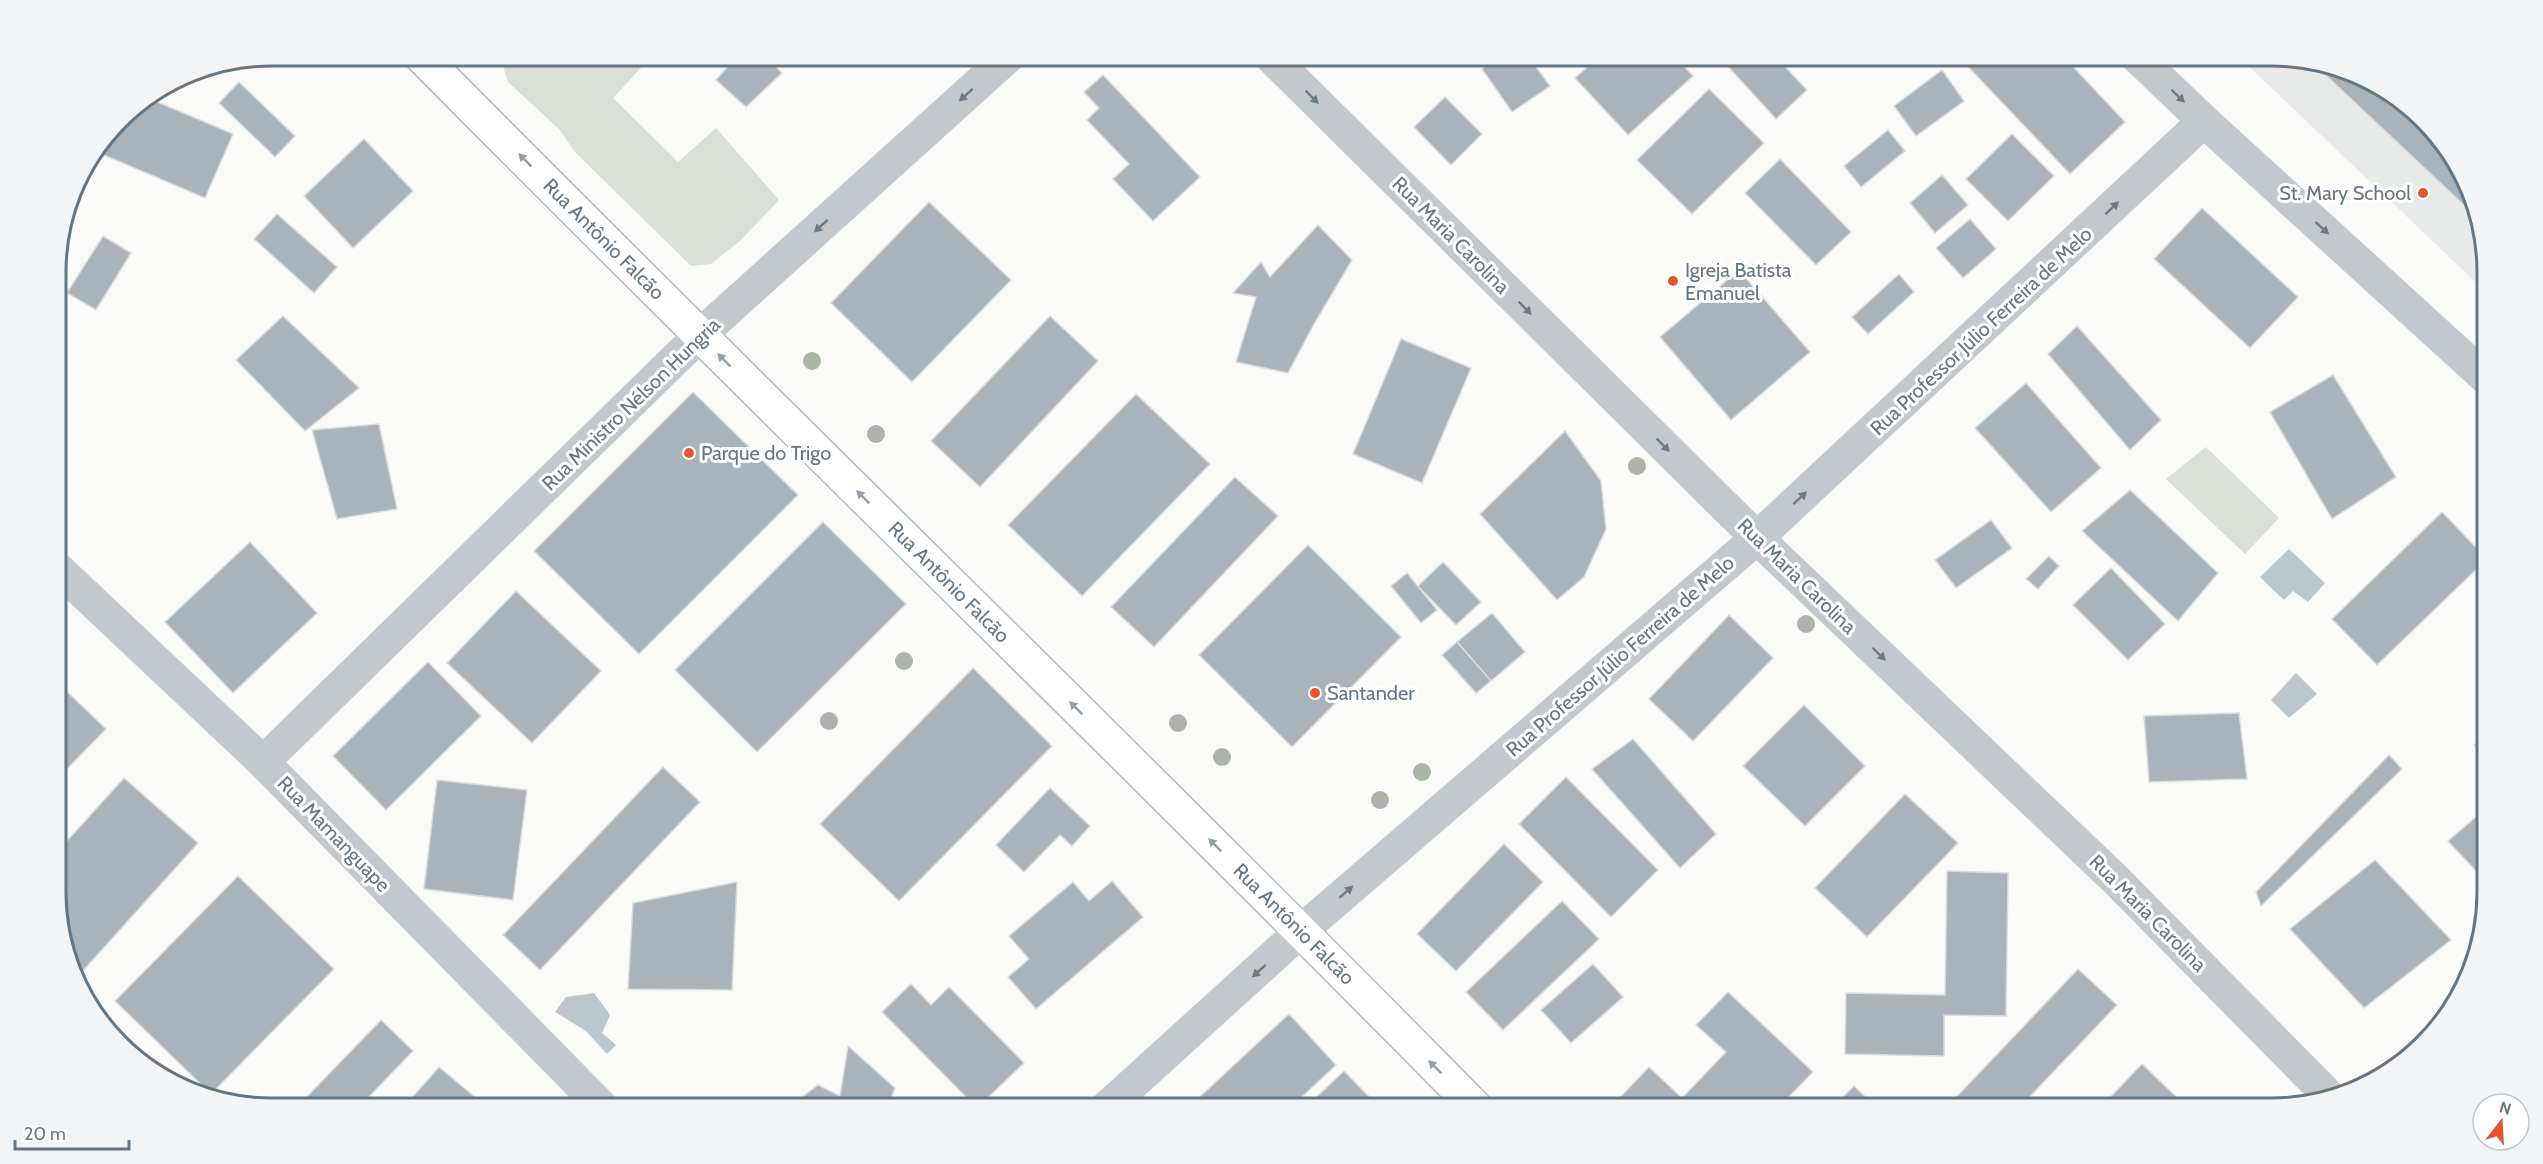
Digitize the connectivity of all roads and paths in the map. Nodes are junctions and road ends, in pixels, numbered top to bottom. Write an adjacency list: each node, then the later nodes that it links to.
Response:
1 (432, 66): 6 (main road, Rua Antônio Falcão, one-way to 1)
2 (998, 66): 6 (street, Rua Ministro Nélson Hungria, one-way to 6)
3 (1280, 66): 8 (street, Rua Maria Carolina, one-way to 8)
4 (2146, 66): 5 (street, one-way to 5)
5 (2204, 121): 7 (street, one-way to 7); 8 (street, Rua Professor Júlio Ferreira de Melo, one-way to 5)
6 (700, 335): 10 (street, Rua Ministro Nélson Hungria); 11 (main road, Rua Antônio Falcão, one-way to 6)
7 (2477, 370)
8 (1757, 538): 11 (street, Rua Professor Júlio Ferreira de Melo, one-way to 8); 12 (street, Rua Maria Carolina, one-way to 12)
9 (66, 576): 10 (street, Rua Mamanguape)
10 (263, 762): 13 (street, Rua Mamanguape)
11 (1301, 931): 14 (street, Rua Professor Júlio Ferreira de Melo, one-way to 14); 15 (main road, Rua Antônio Falcão, one-way to 11)
12 (2324, 1091)
13 (593, 1098)
14 (1117, 1098)
15 (1466, 1098)

